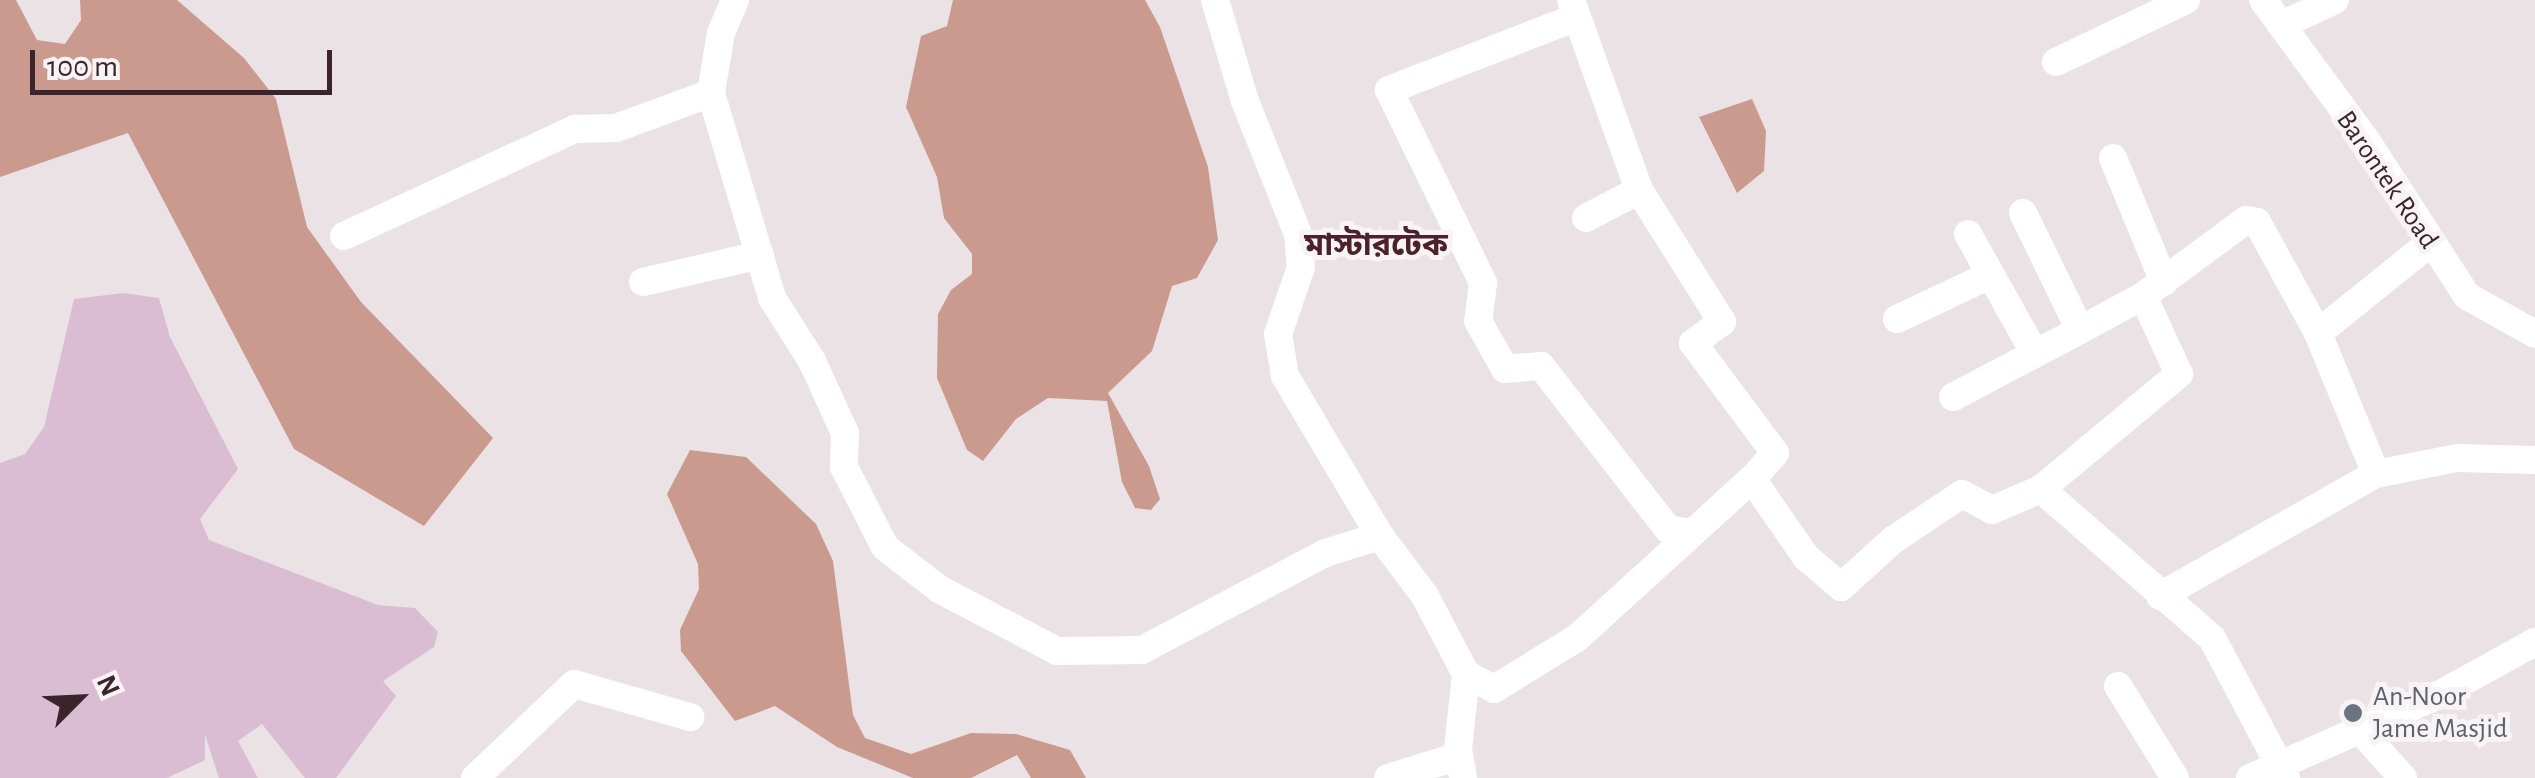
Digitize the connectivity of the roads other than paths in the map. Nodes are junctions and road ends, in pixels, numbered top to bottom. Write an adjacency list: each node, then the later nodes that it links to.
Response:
1 (736, 0): 9 (street)
2 (1215, 0): 32 (street)
3 (2186, 0): 8 (street)
4 (2264, 0): 7 (street, Barontek Road)
5 (2335, 0): 7 (street)
6 (1574, 8): 11 (street); 31 (street)
7 (2286, 24): 16 (street, Barontek Road)
8 (2056, 62)
9 (711, 93): 15 (street); 17 (street)
10 (2113, 158): 20 (street)
11 (1639, 190): 13 (street); 29 (street)
12 (2022, 213): 22 (street)
13 (1586, 218)
14 (1968, 234): 18 (street)
15 (344, 236)
16 (2430, 242): 23 (street); 24 (street, Barontek Road)
17 (760, 255): 19 (street); 32 (street)
18 (1988, 276): 21 (street); 25 (street)
19 (643, 282)
20 (2154, 289): 22 (street); 23 (street); 30 (street)
21 (1897, 319)
22 (2080, 330): 25 (street)
23 (2318, 334): 28 (street)
24 (2535, 334)
25 (2034, 354): 26 (street)
26 (1953, 397)
27 (2535, 460): 28 (street)
28 (2376, 474): 33 (street)
29 (1752, 479): 30 (street); 31 (street)
30 (2042, 489): 33 (street)
31 (1690, 533): 35 (street)
32 (1380, 536): 35 (street)
33 (2160, 596): 40 (street)
34 (2535, 642): 38 (street)
35 (1466, 674): 39 (street)
36 (2118, 686): 43 (street)
37 (690, 717): 41 (street)
38 (2359, 729): 40 (street); 44 (street)
39 (1461, 767): 42 (street)
40 (2270, 773)
41 (476, 778)
42 (1388, 778)
43 (2175, 778)
44 (2402, 778)

